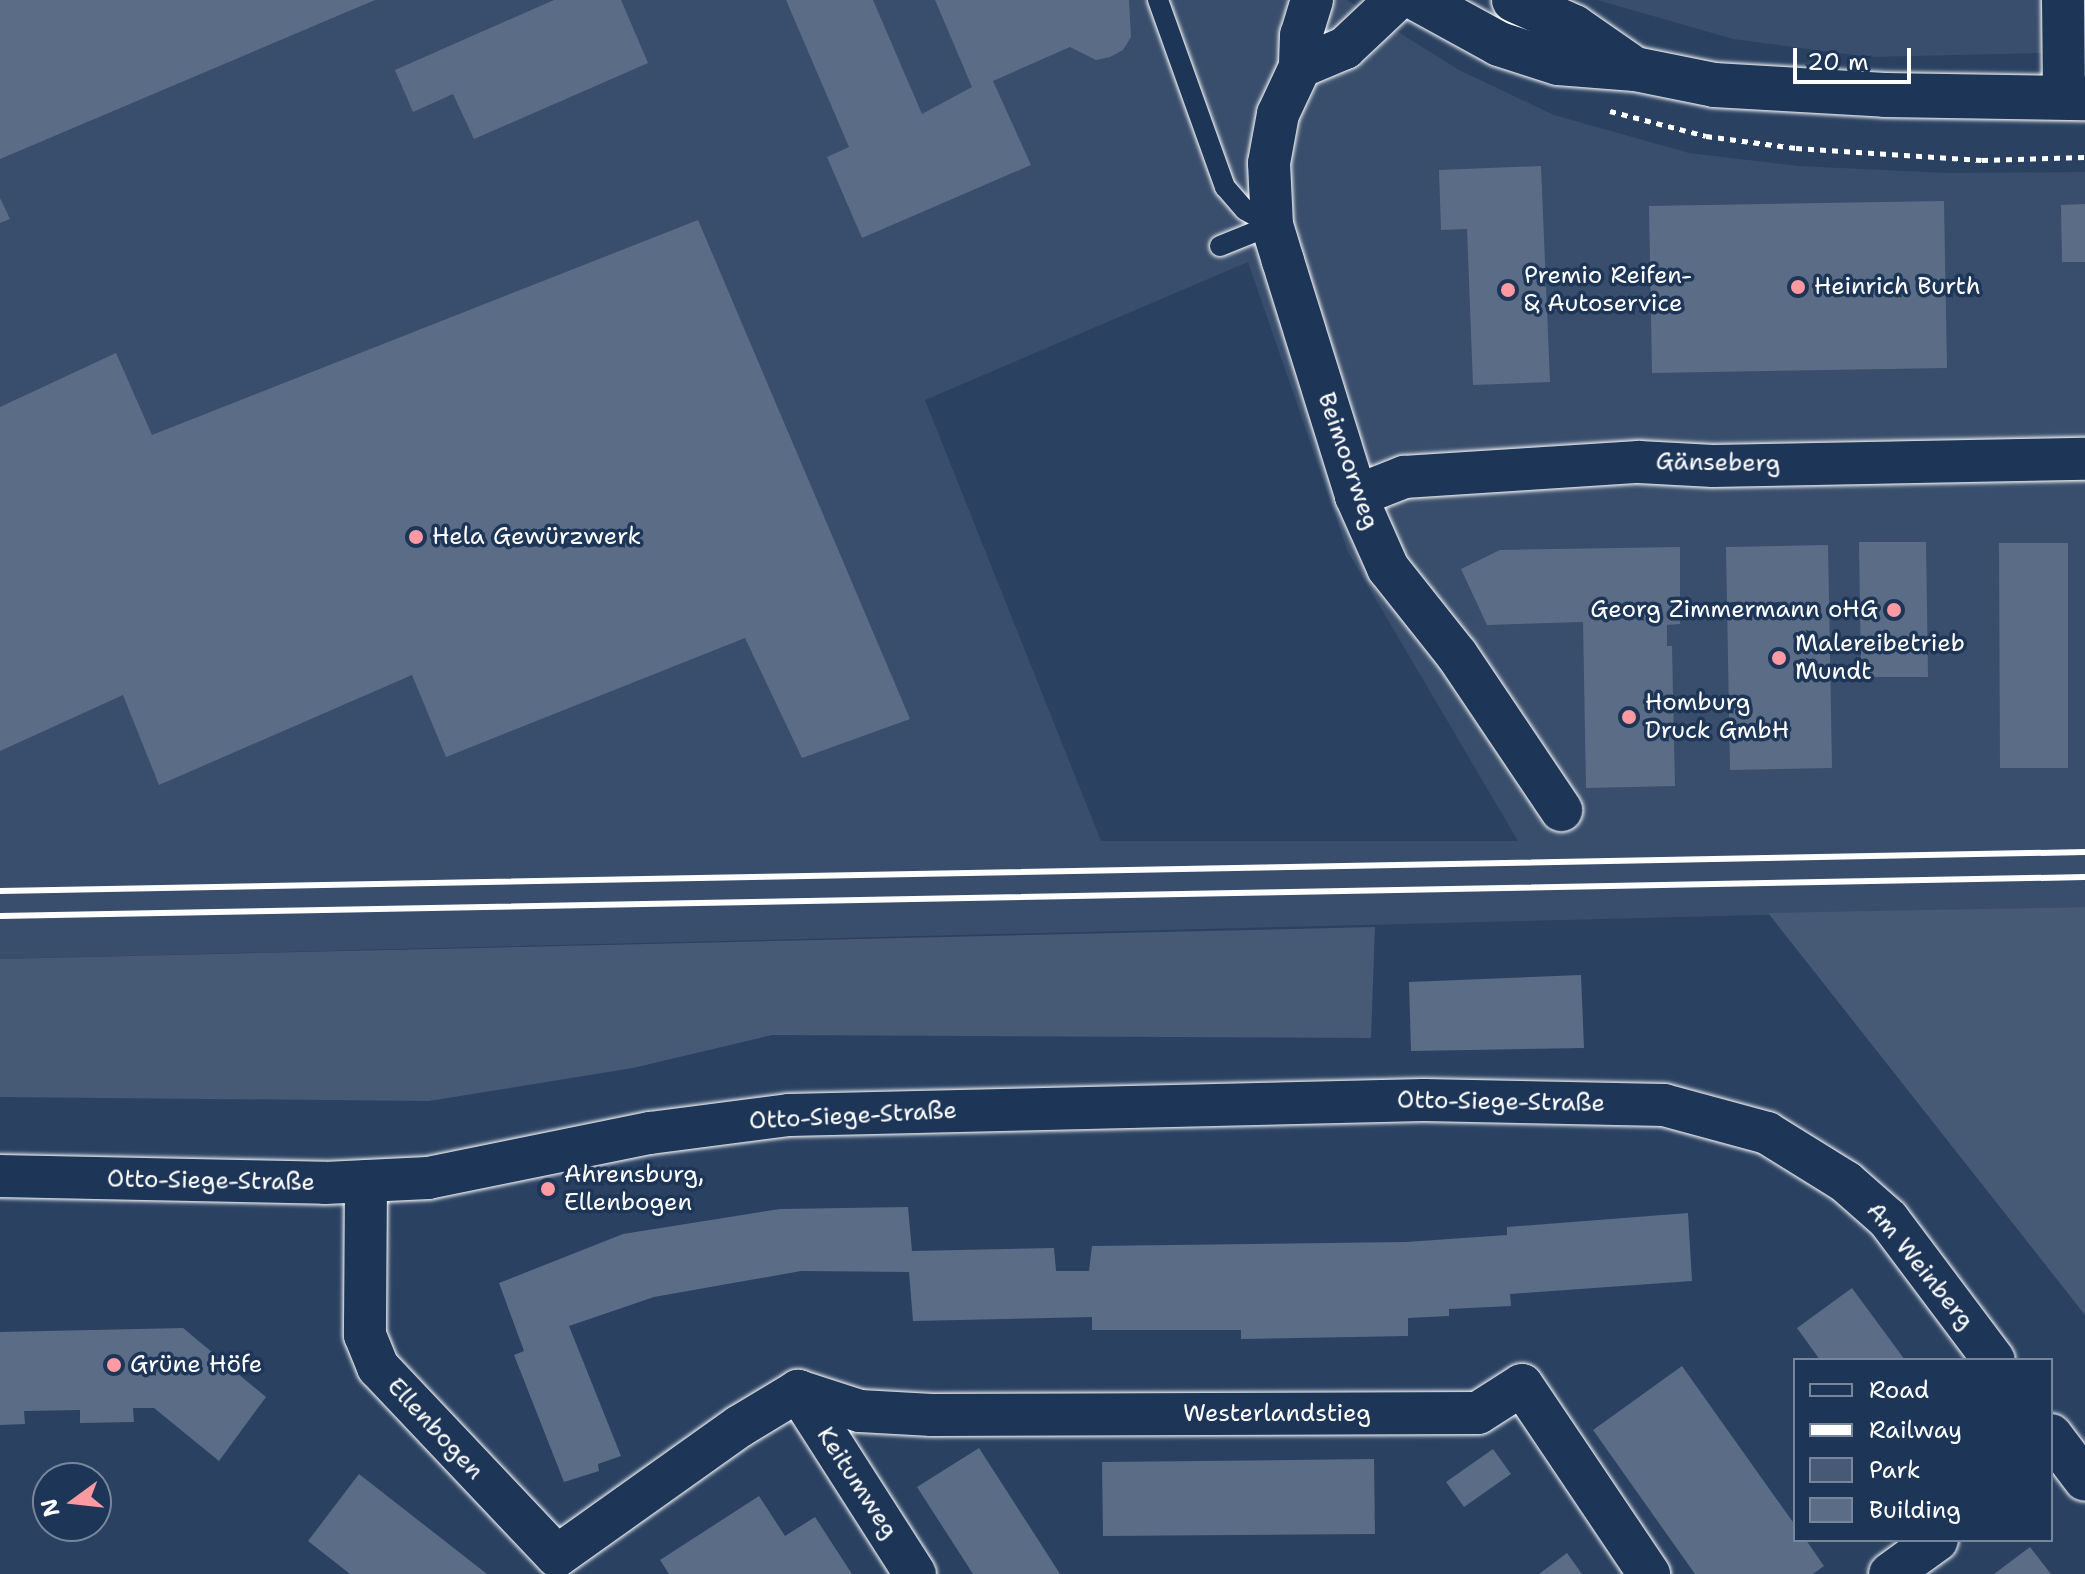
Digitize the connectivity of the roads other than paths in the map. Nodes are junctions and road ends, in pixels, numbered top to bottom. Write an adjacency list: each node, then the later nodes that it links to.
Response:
1 (1158, 0): 10 (lane)
2 (1312, 0): 7 (street, Beimoorweg)
3 (1396, 0): 7 (street)
4 (1419, 0): 8 (main road)
5 (1514, 0): 8 (main road)
6 (2063, 0): 9 (street)
7 (1300, 67): 10 (street, Beimoorweg)
8 (1635, 69): 9 (main road)
9 (2075, 98)
10 (1272, 225): 11 (lane); 13 (street, Beimoorweg)
11 (1220, 246)
12 (2085, 459): 13 (street, Gänseberg)
13 (1356, 496): 14 (street, Beimoorweg)
14 (1561, 810)
15 (1664, 1105): 17 (street, Otto-Siege-Straße); 18 (street, Am Weinberg)
16 (0, 1176): 17 (street, Otto-Siege-Straße)
17 (366, 1181): 21 (street, Ellenbogen)
18 (1992, 1358)
19 (798, 1391): 21 (street, Ellenbogen); 22 (street, Keitumweg); 23 (street, Westerlandstieg)
20 (1934, 1542): 24 (street)
21 (551, 1565)
22 (915, 1574)
23 (1649, 1574)
24 (1890, 1574)

